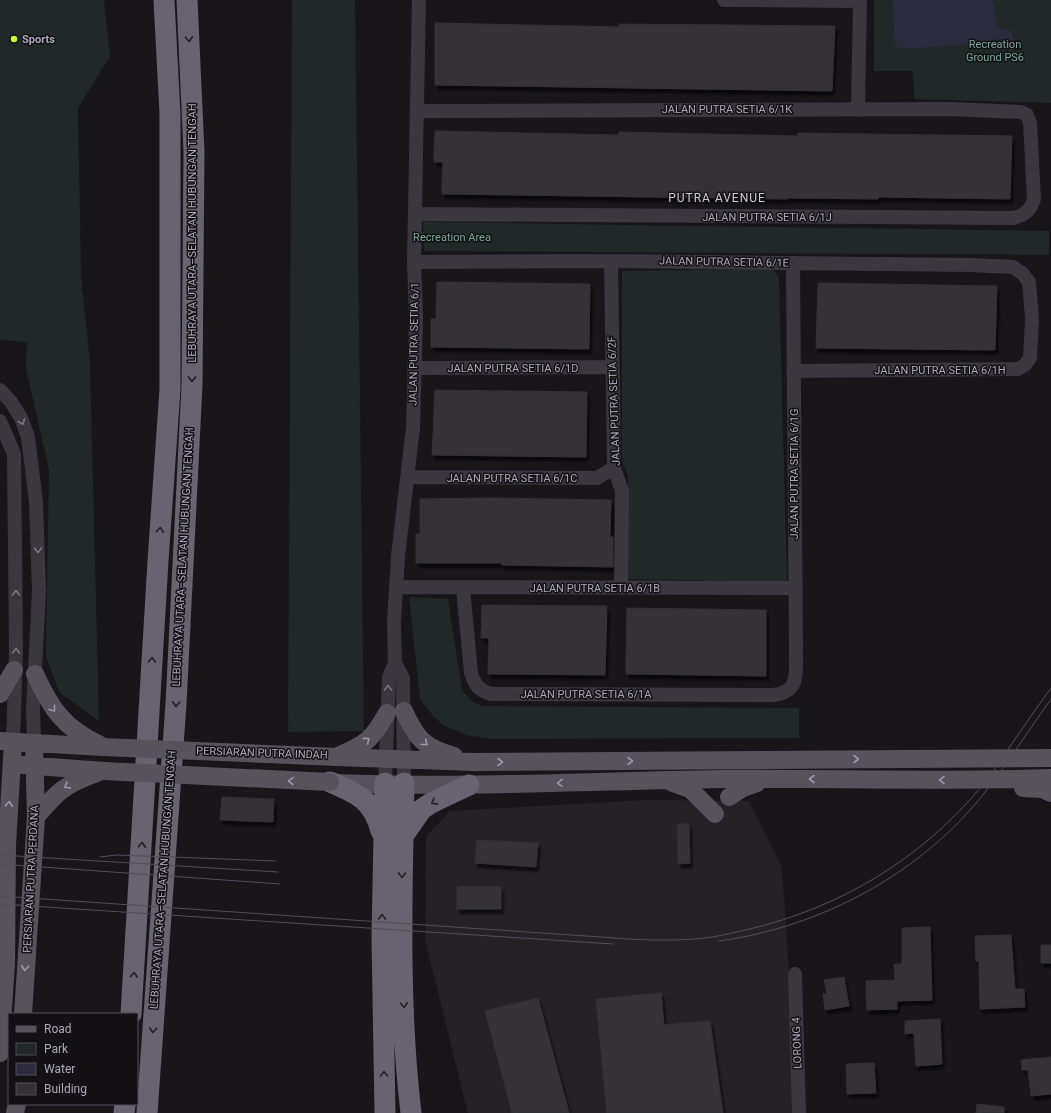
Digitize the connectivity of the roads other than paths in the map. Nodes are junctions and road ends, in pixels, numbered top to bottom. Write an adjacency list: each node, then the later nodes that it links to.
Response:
1 (164, 0): 63 (highway, LEBUHRAYA UTARA–SELATAN HUBUNGAN TENGAH, one-way to 1)
2 (187, 0): 65 (highway, LEBUHRAYA UTARA–SELATAN HUBUNGAN TENGAH, one-way to 65)
3 (419, 0): 7 (street, JALAN PUTRA SETIA 6/1)
4 (724, 0): 5 (street)
5 (860, 0): 6 (street)
6 (858, 110): 7 (street, JALAN PUTRA SETIA 6/1K); 8 (street, JALAN PUTRA SETIA 6/1K)
7 (418, 111): 9 (street, JALAN PUTRA SETIA 6/1)
8 (1030, 123): 9 (street, JALAN PUTRA SETIA 6/1J)
9 (415, 214): 11 (street, JALAN PUTRA SETIA 6/1)
10 (611, 261): 11 (street, JALAN PUTRA SETIA 6/1E); 12 (street, JALAN PUTRA SETIA 6/1E); 14 (street, JALAN PUTRA SETIA 6/2F)
11 (414, 262): 15 (street, JALAN PUTRA SETIA 6/1)
12 (793, 263): 13 (street, JALAN PUTRA SETIA 6/1E); 16 (street, JALAN PUTRA SETIA 6/1G)
13 (1029, 282): 16 (street, JALAN PUTRA SETIA 6/1H)
14 (612, 367): 15 (street, JALAN PUTRA SETIA 6/1D); 19 (street, JALAN PUTRA SETIA 6/2F)
15 (414, 368): 20 (street, JALAN PUTRA SETIA 6/1)
16 (793, 371): 24 (street, JALAN PUTRA SETIA 6/1G)
17 (0, 390): 26 (street, one-way to 26)
18 (0, 421): 25 (street, one-way to 18)
19 (614, 468): 20 (street, JALAN PUTRA SETIA 6/1C); 23 (street, JALAN PUTRA SETIA 6/2F)
20 (408, 477): 21 (street, JALAN PUTRA SETIA 6/1)
21 (396, 587): 22 (street, JALAN PUTRA SETIA 6/1B); 29 (street, JALAN PUTRA SETIA 6/1)
22 (463, 588): 23 (street, JALAN PUTRA SETIA 6/1B); 27 (street, JALAN PUTRA SETIA 6/1A)
23 (621, 588): 24 (street, JALAN PUTRA SETIA 6/1B)
24 (795, 588): 27 (street, JALAN PUTRA SETIA 6/1G)
25 (14, 670): 28 (main road); 30 (street)
26 (35, 674): 31 (street); 33 (main road, one-way to 33)
27 (795, 684)
28 (0, 694)
29 (396, 712): 34 (main road, one-way to 29); 35 (street); 39 (street); 41 (main road, one-way to 41)
30 (6, 742): 31 (main road, PERSIARAN PUTRA INDAH); 42 (main road, PERSIARAN PUTRA PERDANA)
31 (34, 743): 33 (main road, PERSIARAN PUTRA INDAH); 43 (main road, PERSIARAN PUTRA PERDANA)
32 (1051, 745): 36 (main road)
33 (103, 747): 34 (main road, PERSIARAN PUTRA INDAH, bridge)
34 (337, 757): 35 (main road, PERSIARAN PUTRA INDAH)
35 (386, 758): 39 (main road, PERSIARAN PUTRA INDAH); 51 (street)
36 (964, 758): 37 (main road); 38 (main road, one-way to 36)
37 (1051, 758)
38 (747, 759): 40 (main road); 46 (main road)
39 (405, 760): 41 (main road, PERSIARAN PUTRA INDAH); 51 (street)
40 (698, 760): 41 (main road, one-way to 40); 46 (main road)
41 (474, 762)
42 (6, 764): 43 (main road); 60 (main road, PERSIARAN PUTRA PERDANA, one-way to 42)
43 (34, 766): 44 (main road); 56 (main road, PERSIARAN PUTRA PERDANA)
44 (104, 771): 50 (main road, one-way to 44, bridge); 56 (main road, one-way to 56)
45 (1051, 778): 49 (main road)
46 (720, 779): 47 (main road); 48 (main road)
47 (769, 779): 49 (main road, one-way to 47); 54 (main road)
48 (668, 781): 52 (main road, one-way to 52); 55 (main road)
49 (971, 781): 53 (main road)
50 (330, 782): 51 (main road); 59 (highway)
51 (394, 783): 52 (main road); 58 (highway); 59 (highway)
52 (469, 785): 58 (highway, one-way to 58)
53 (1051, 793)
54 (729, 797)
55 (715, 814)
56 (36, 818): 62 (main road, PERSIARAN PUTRA PERDANA, one-way to 62)
57 (0, 820): 60 (main road)
58 (403, 836): 67 (highway, one-way to 67)
59 (383, 842): 66 (highway, one-way to 59)
60 (7, 845): 64 (main road, PERSIARAN PUTRA PERDANA)
61 (794, 974): 68 (street, LORONG 4)
62 (23, 1013)
63 (131, 1013)
64 (0, 1053)
65 (147, 1113)
66 (385, 1113)
67 (411, 1113)
68 (799, 1113)

